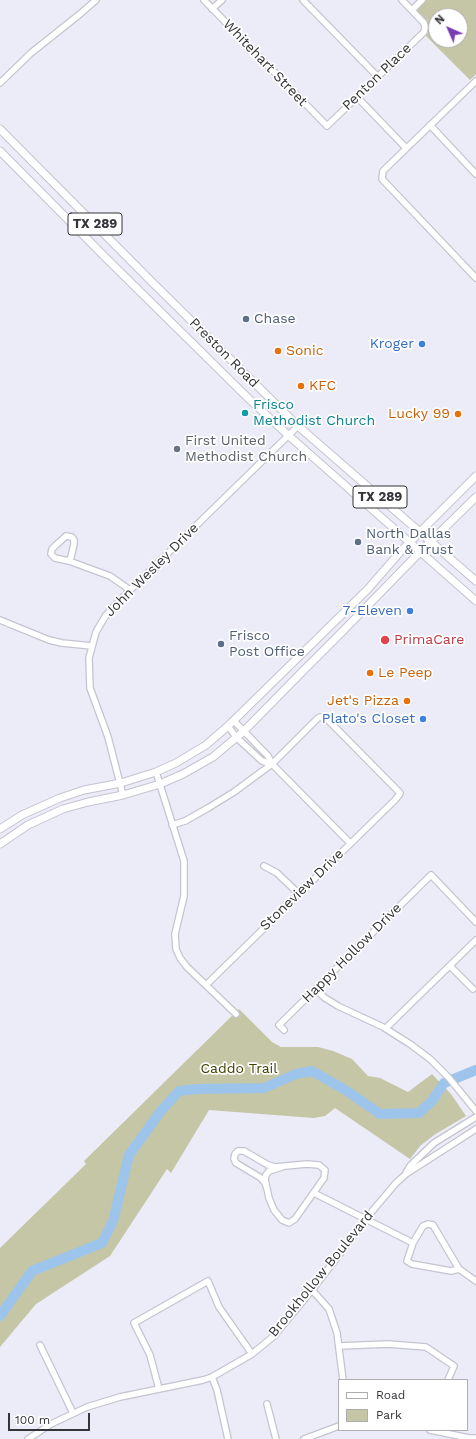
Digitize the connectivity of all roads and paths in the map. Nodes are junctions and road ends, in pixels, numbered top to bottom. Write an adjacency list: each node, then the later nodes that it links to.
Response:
1 (96, 0): 11 (street)
2 (204, 0): 7 (street, Whitehart Street)
3 (222, 0): 7 (street)
4 (303, 0): 9 (street)
5 (402, 0): 8 (street)
6 (422, 0): 8 (street)
7 (212, 9): 14 (street, Whitehart Street)
8 (412, 10): 9 (street, Penton Place)
9 (378, 77): 12 (street, Penton Place)
10 (476, 81): 13 (street)
11 (0, 83)
12 (357, 97): 14 (street, Penton Place); 16 (street)
13 (430, 125): 16 (street); 18 (street)
14 (327, 126)
15 (0, 129): 20 (main road, Preston Road / TX 289)
16 (406, 148): 19 (street)
17 (0, 151): 21 (main road, Preston Road / TX 289)
18 (476, 174)
19 (476, 278)
20 (298, 426): 21 (street, John Wesley Drive); 24 (main road, Preston Road / TX 289)
21 (288, 435): 26 (main road, Preston Road / TX 289); 30 (street, John Wesley Drive)
22 (476, 476): 24 (main road)
23 (476, 497): 25 (main road)
24 (420, 532): 25 (main road, Preston Road / TX 289); 26 (main road)
25 (431, 541): 27 (main road); 29 (main road, Preston Road / TX 289)
26 (409, 543): 27 (main road, Preston Road / TX 289); 33 (main road)
27 (420, 552): 31 (main road, Preston Road / TX 289); 34 (main road)
28 (69, 562): 28 (street); 30 (street)
29 (476, 581)
30 (130, 590): 35 (street, John Wesley Drive)
31 (476, 601)
32 (0, 620): 35 (street)
33 (332, 625): 34 (main road); 36 (main road)
34 (340, 634): 37 (main road)
35 (92, 646): 44 (street, John Wesley Drive)
36 (291, 665): 37 (main road); 38 (main road)
37 (300, 674): 40 (main road)
38 (234, 721): 39 (main road); 40 (street)
39 (228, 726): 41 (street); 43 (main road)
40 (244, 731): 41 (main road); 42 (street)
41 (236, 738): 42 (street); 45 (main road)
42 (272, 764): 51 (street); 53 (street); 53 (street, Stoneview Drive)
43 (156, 772): 44 (main road); 45 (street)
44 (121, 783): 46 (street, John Wesley Drive); 47 (main road)
45 (160, 784): 46 (main road); 51 (street)
46 (123, 795): 49 (main road)
47 (30, 811): 48 (main road); 49 (main road)
48 (22, 815): 50 (main road); 52 (main road)
49 (36, 821): 50 (main road)
50 (28, 825): 54 (main road)
51 (172, 825): 60 (street)
52 (0, 829)
53 (350, 843): 56 (street, Stoneview Drive)
54 (0, 844)
55 (264, 866): 56 (street)
56 (298, 894): 60 (street, Stoneview Drive)
57 (476, 922): 61 (street, Happy Hollow Drive)
58 (476, 940): 59 (street)
59 (450, 966): 62 (street); 64 (street)
60 (206, 985): 63 (street)
61 (315, 989): 64 (street); 65 (street, Happy Hollow Drive)
62 (473, 989)
63 (236, 1014)
64 (386, 1028): 66 (street)
65 (284, 1030)
66 (476, 1111)
67 (476, 1117): 70 (street, Brookhollow Boulevard)
68 (476, 1130): 70 (street, Brookhollow Boulevard)
69 (282, 1167): 71 (street); 71 (street); 72 (street)
70 (406, 1174): 73 (street, Brookhollow Boulevard)
71 (267, 1190): 72 (street)
72 (314, 1192): 73 (street)
73 (366, 1219): 74 (street); 77 (street, Brookhollow Boulevard)
74 (413, 1243): 75 (street); 75 (street)
75 (459, 1269): 76 (street)
76 (476, 1281)
77 (312, 1290): 79 (street); 80 (street, Brookhollow Boulevard)
78 (40, 1345): 86 (street)
79 (339, 1346): 82 (street); 83 (street)
80 (252, 1354): 81 (street, Brookhollow Boulevard); 84 (street)
81 (212, 1377): 84 (street, Brookhollow Boulevard); 91 (street)
82 (344, 1379)
83 (448, 1379)
84 (159, 1389): 86 (street, Brookhollow Boulevard)
85 (267, 1404): 92 (street)
86 (73, 1413): 90 (street, Brookhollow Boulevard)
87 (338, 1426): 93 (street)
88 (437, 1431): 89 (street)
89 (476, 1438)
90 (28, 1439)
91 (228, 1439)
92 (276, 1439)
93 (304, 1439)

